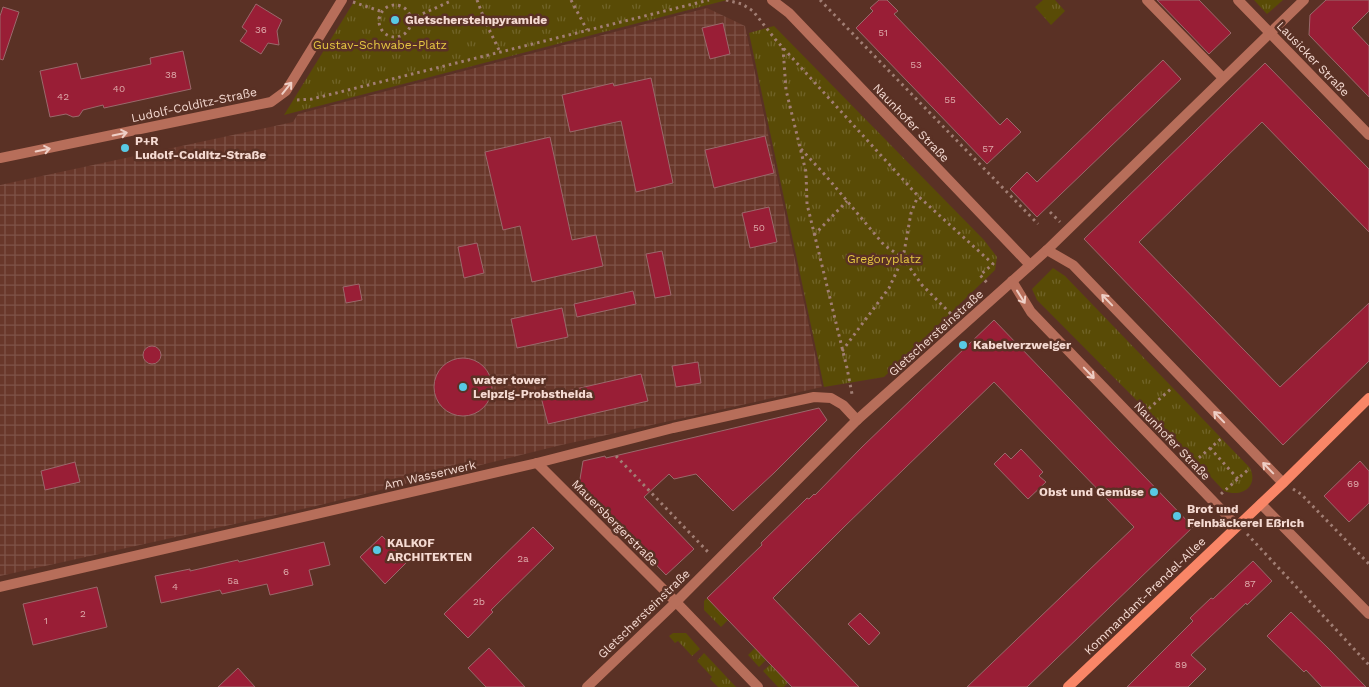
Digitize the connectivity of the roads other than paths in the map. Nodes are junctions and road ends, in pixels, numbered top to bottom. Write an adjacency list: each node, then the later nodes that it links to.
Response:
1 (344, 0): 9 (street, Ludolf-Colditz-Straße, one-way to 1)
2 (772, 0): 11 (street, Naunhofer Straße)
3 (1147, 0): 7 (street)
4 (1238, 0): 6 (street, Lausicker Straße)
5 (1304, 0): 6 (street, Gletschersteinstraße)
6 (1270, 33): 7 (street, Gletschersteinstraße); 8 (street, Lausicker Straße)
7 (1223, 78): 10 (street, Gletschersteinstraße)
8 (1369, 135)
9 (0, 158)
10 (1047, 250): 11 (street, Gletschersteinstraße); 16 (street, one-way to 10)
11 (1030, 265): 12 (street, Gletschersteinstraße)
12 (1012, 281): 14 (street, Gletschersteinstraße); 18 (street, Naunhofer Straße, one-way to 18)
13 (1369, 398): 16 (main road, Kommandant-Prendel-Allee)
14 (857, 420): 15 (street, Am Wasserwerk); 20 (street, Gletschersteinstraße)
15 (537, 464): 19 (street, Am Wasserwerk); 20 (street, Mauersbergerstraße)
16 (1283, 483): 17 (main road, Kommandant-Prendel-Allee)
17 (1261, 504): 18 (main road, Kommandant-Prendel-Allee); 21 (street)
18 (1237, 526): 24 (main road, Kommandant-Prendel-Allee)
19 (0, 587)
20 (676, 602): 22 (street, Gletschersteinstraße); 23 (street, Mauersbergerstraße)
21 (1369, 614)
22 (587, 687)
23 (758, 687)
24 (1068, 687)

